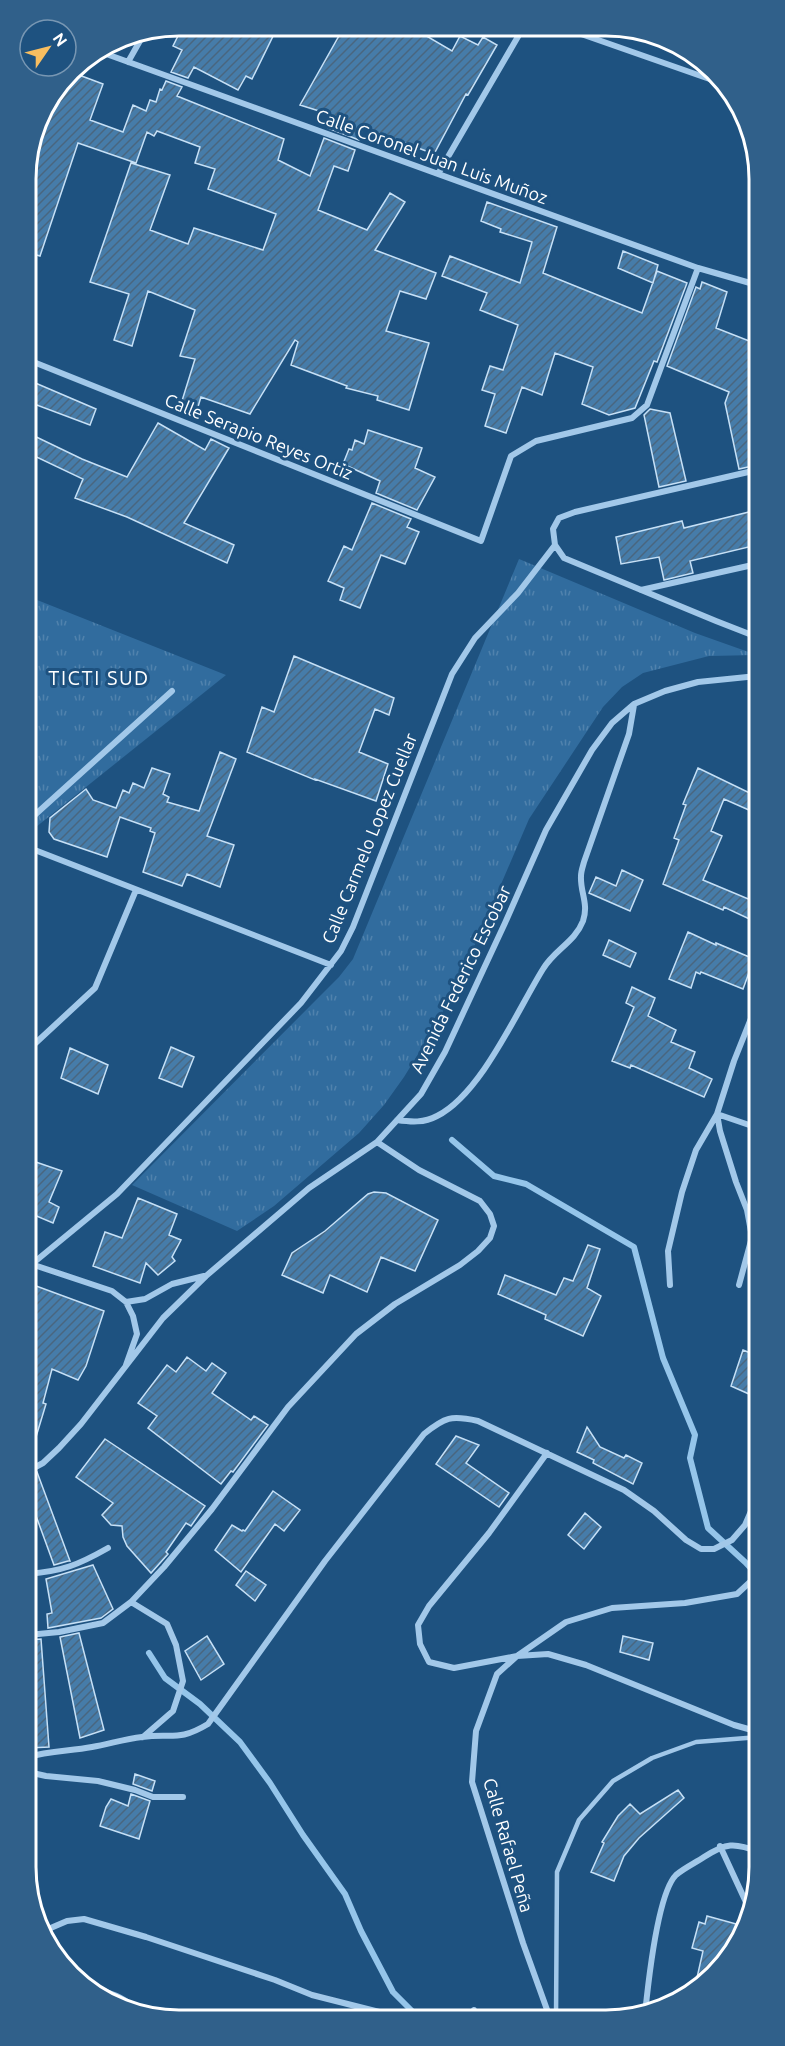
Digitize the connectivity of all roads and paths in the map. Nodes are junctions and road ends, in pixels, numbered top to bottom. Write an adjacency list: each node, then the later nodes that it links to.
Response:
1 (518, 36): 7 (street)
2 (587, 36): 6 (street)
3 (139, 42): 5 (street)
4 (109, 55): 5 (street, Calle Coronel Juan Luis Muñoz)
5 (128, 62): 7 (street, Calle Coronel Juan Luis Muñoz)
6 (707, 78)
7 (438, 174): 8 (street, Calle Coronel Juan Luis Muñoz)
8 (699, 268): 9 (street, Calle Coronel Juan Luis Muñoz); 10 (street, Calle Serapio Reyes Ortiz)
9 (749, 283)
10 (36, 363)
11 (749, 472): 12 (street)
12 (555, 545): 14 (street); 22 (street, Calle Carmelo Lopez Cuellar)
13 (749, 566): 14 (street)
14 (641, 591): 15 (street)
15 (749, 634)
16 (749, 677): 18 (street, Avenida Federico Escobar)
17 (172, 691): 19 (street)
18 (634, 704): 26 (street, Avenida Federico Escobar); 26 (street)
19 (36, 814)
20 (36, 851): 21 (street)
21 (136, 890): 22 (street); 24 (street)
22 (331, 965): 31 (street, Calle Carmelo Lopez Cuellar)
23 (749, 1024): 25 (street)
24 (36, 1043)
25 (717, 1114): 27 (street); 29 (street); 34 (street)
26 (397, 1120): 28 (street, Avenida Federico Escobar)
27 (749, 1125)
28 (377, 1142): 33 (street, Avenida Federico Escobar); 44 (street)
29 (749, 1221)
30 (749, 1248): 35 (street)
31 (36, 1260)
32 (36, 1268): 36 (street)
33 (206, 1276): 36 (street); 37 (street, Avenida Federico Escobar)
34 (670, 1285)
35 (739, 1285)
36 (126, 1302): 37 (street)
37 (124, 1370): 39 (street, Avenida Federico Escobar)
38 (547, 1453): 40 (street); 46 (street); 48 (street)
39 (36, 1467)
40 (749, 1516)
41 (108, 1548): 42 (street)
42 (36, 1573)
43 (749, 1583): 46 (street)
44 (131, 1602): 45 (street); 48 (street)
45 (36, 1634)
46 (517, 1656): 47 (street); 59 (street, Calle Rafael Peña)
47 (749, 1729)
48 (143, 1737): 50 (street)
49 (749, 1738): 60 (lane)
50 (36, 1755)
51 (36, 1774): 52 (street)
52 (183, 1797)
53 (720, 1846): 54 (street); 55 (street); 57 (street)
54 (749, 1848)
55 (745, 1900)
56 (50, 1928): 58 (street)
57 (646, 2004)
58 (371, 2010)
59 (547, 2010)
60 (556, 2010)

